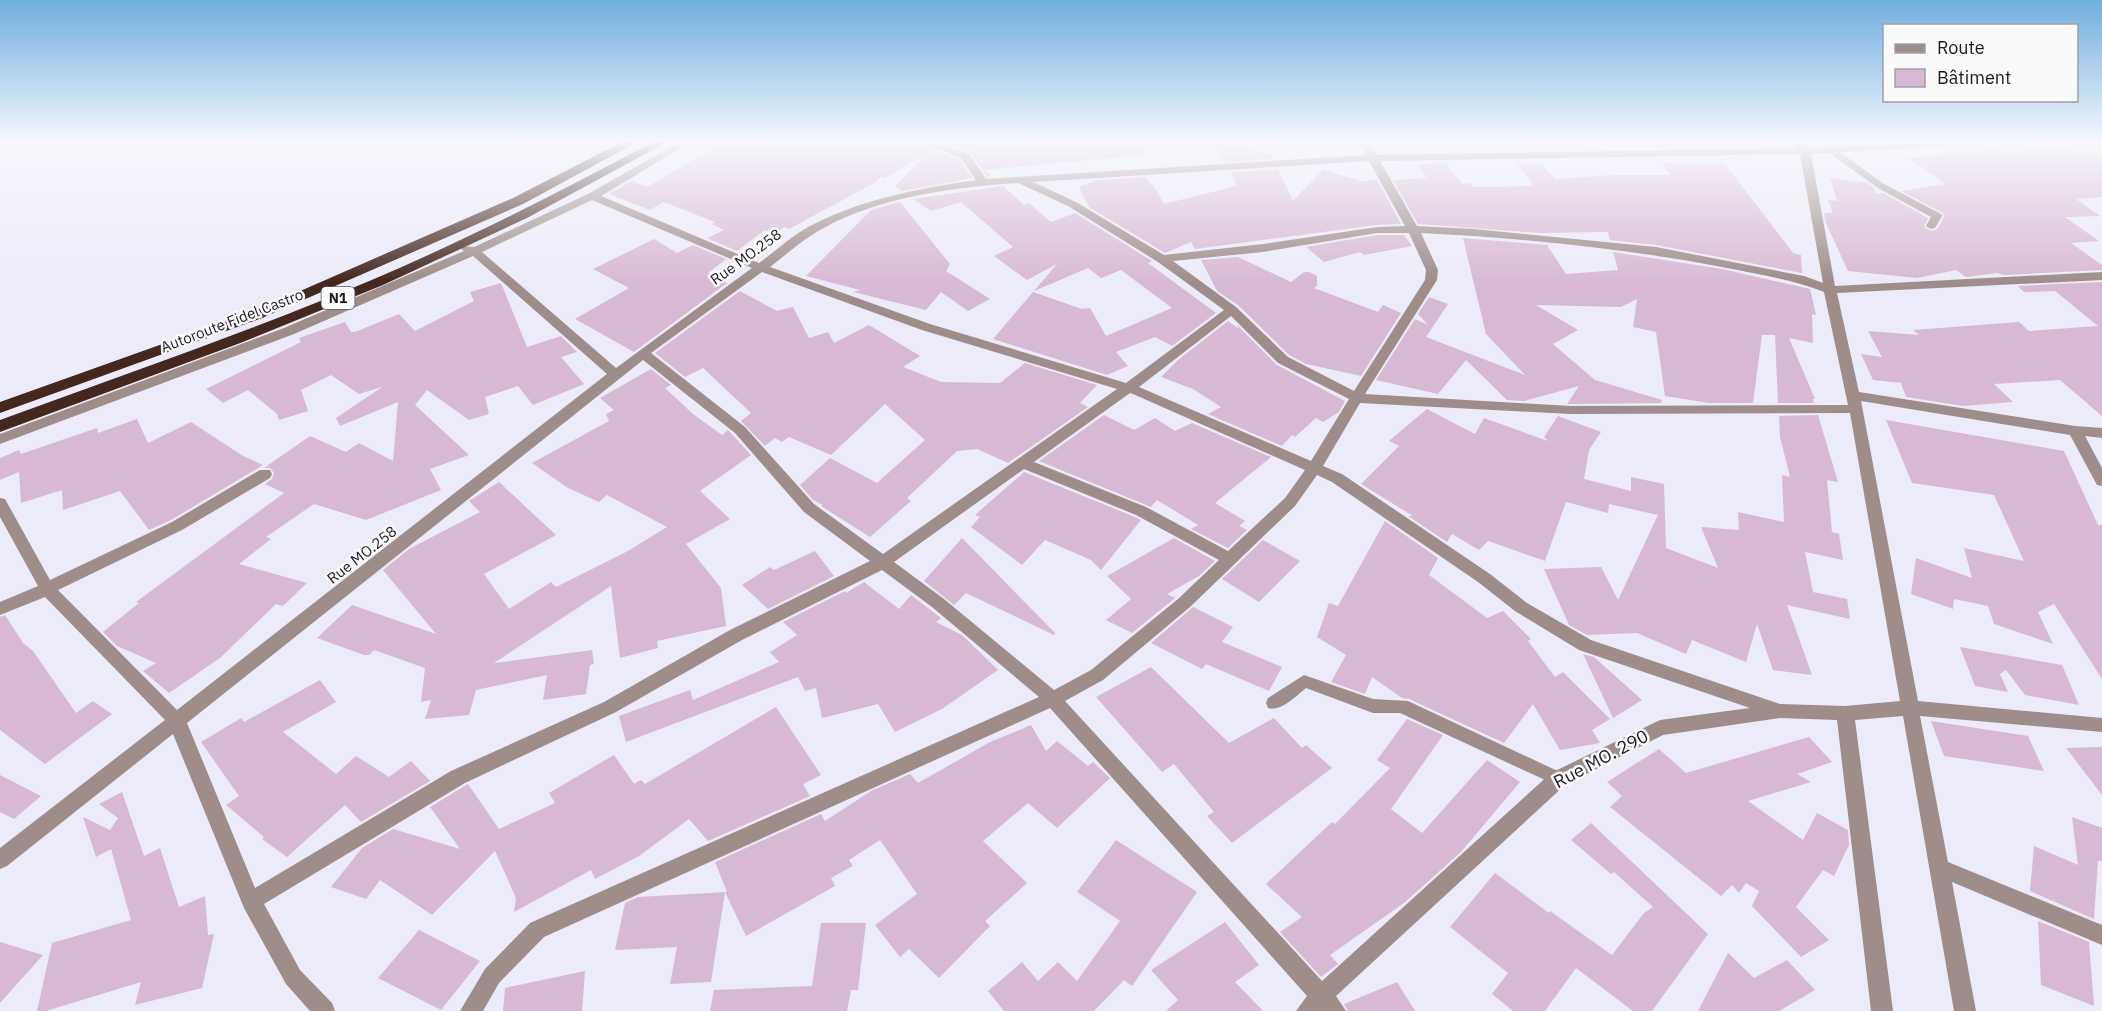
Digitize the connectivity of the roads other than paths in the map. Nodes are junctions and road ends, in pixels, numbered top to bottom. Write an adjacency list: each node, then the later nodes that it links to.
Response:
1 (542, 188): 23 (highway, Autoroute Fidel Castro / N1)
2 (576, 188): 12 (highway, Autoroute Fidel Castro / N1)
3 (604, 188): 9 (street)
4 (940, 188): 14 (street, Rue MO.258)
5 (1037, 188): 13 (street)
6 (1390, 188): 11 (street)
7 (1809, 188): 16 (street)
8 (1885, 188): 10 (lane)
9 (592, 195): 12 (street); 14 (street)
10 (1930, 226)
11 (1413, 229): 13 (street); 16 (street); 21 (street)
12 (467, 248): 19 (street); 24 (highway, Autoroute Fidel Castro / N1); 27 (street)
13 (1162, 259): 17 (street)
14 (759, 267): 18 (street, Rue MO.258); 20 (street)
15 (2102, 276): 16 (street)
16 (1830, 290): 22 (street)
17 (1232, 310): 20 (street); 21 (street)
18 (644, 353): 19 (street, Rue MO.258); 34 (street)
19 (616, 375): 42 (street, Rue MO.258)
20 (1128, 388): 28 (street); 29 (street)
21 (1357, 398): 22 (street); 29 (street)
22 (1855, 402): 25 (street); 39 (street)
23 (0, 408)
24 (0, 426)
25 (2075, 430): 26 (street); 31 (street)
26 (2102, 433)
27 (0, 439)
28 (1022, 463): 33 (street); 34 (street)
29 (1314, 468): 33 (street); 40 (street)
30 (266, 474): 35 (street)
31 (2102, 482)
32 (0, 503): 35 (street)
33 (1231, 560): 37 (street)
34 (883, 562): 37 (street); 47 (street)
35 (47, 590): 36 (street); 42 (street)
36 (0, 609)
37 (1053, 699): 49 (street); 51 (street)
38 (1274, 703): 44 (lane)
39 (1909, 708): 41 (street, Rue MO. 290); 43 (street, Rue MO. 290); 46 (street)
40 (1780, 711): 41 (street, Rue MO. 290); 44 (street, Rue MO. 290)
41 (1845, 713): 54 (street)
42 (177, 722): 45 (street, Rue MO.258); 47 (street)
43 (2102, 725)
44 (1558, 779): 49 (street, Rue MO. 290)
45 (0, 860)
46 (1938, 867): 48 (street); 55 (street)
47 (251, 901): 50 (street)
48 (2102, 935)
49 (1321, 996): 52 (street, Rue MO. 290); 53 (street)
50 (324, 1011)
51 (471, 1011)
52 (1307, 1011)
53 (1335, 1011)
54 (1881, 1011)
55 (1965, 1011)

